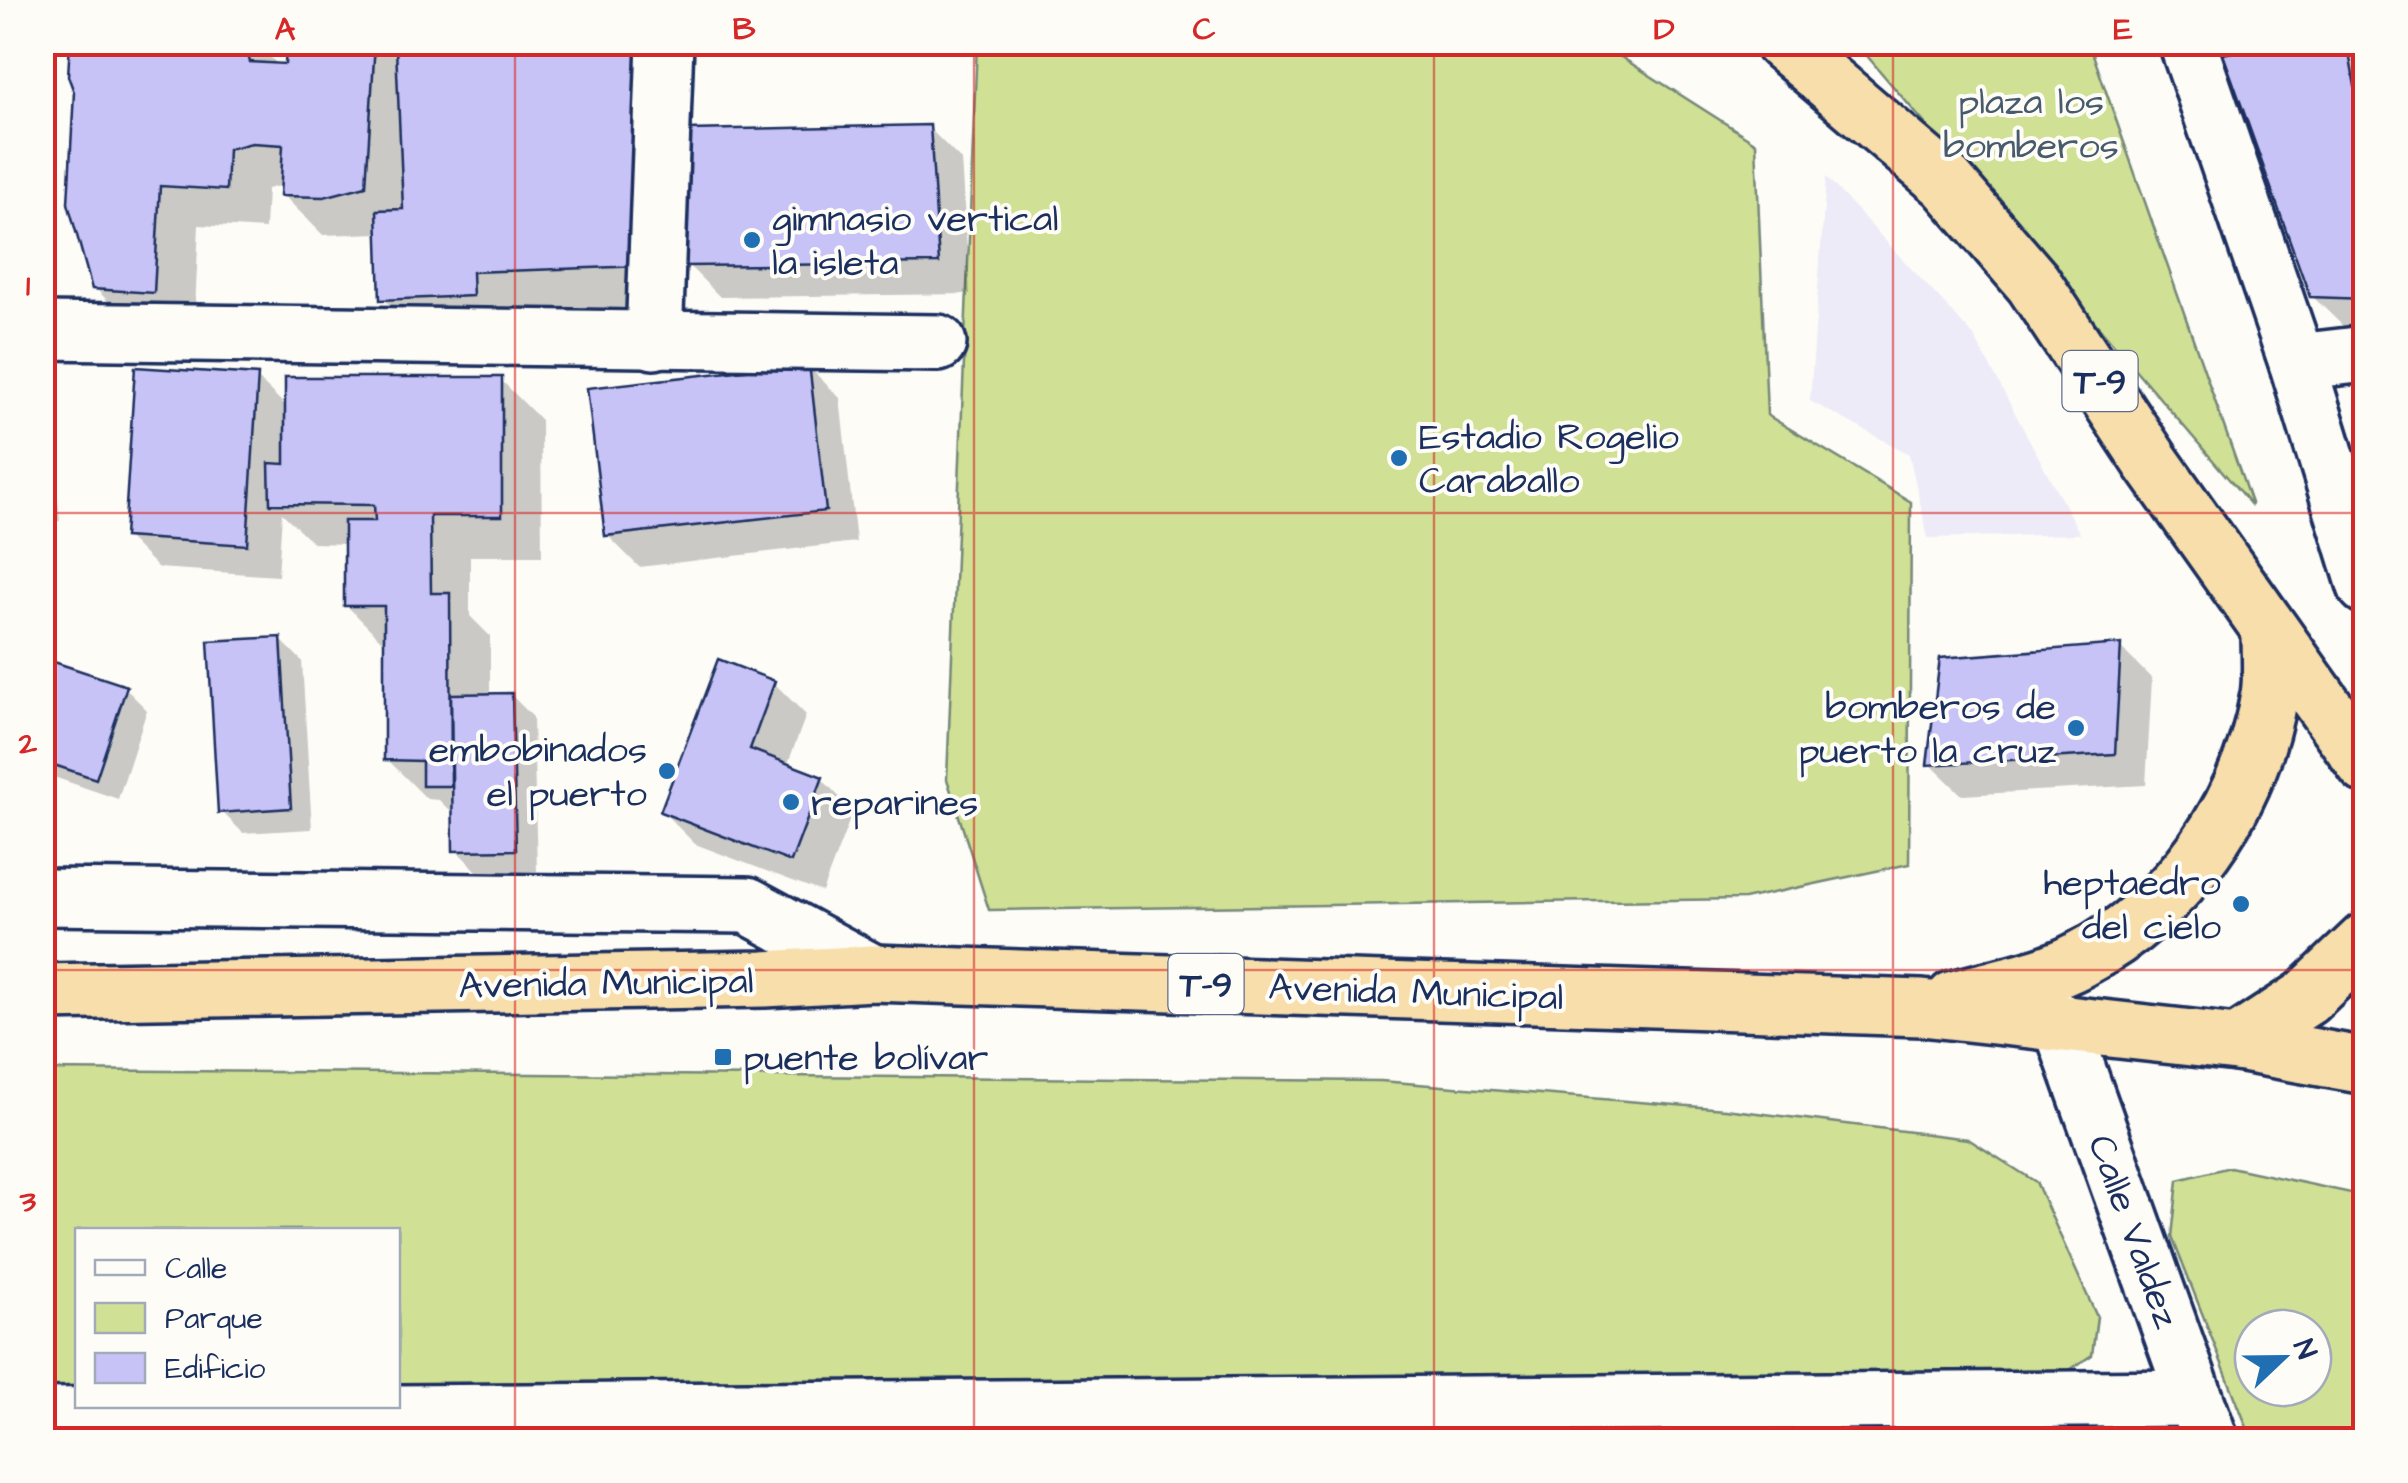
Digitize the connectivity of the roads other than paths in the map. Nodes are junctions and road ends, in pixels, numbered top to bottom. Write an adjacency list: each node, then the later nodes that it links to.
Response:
1 (665, 42): 5 (street)
2 (1782, 42): 10 (highway, T-9)
3 (2187, 42): 8 (street)
4 (42, 331): 5 (street)
5 (654, 341): 6 (street)
6 (938, 343)
7 (2366, 354): 8 (street)
8 (2297, 362): 9 (street)
9 (2366, 586)
10 (2270, 634): 11 (highway, T-9); 16 (highway, T-9)
11 (2366, 764)
12 (42, 897): 14 (street)
13 (2366, 941): 18 (highway)
14 (873, 973): 15 (highway, Avenida Municipal / T-9); 16 (highway, Avenida Municipal / T-9)
15 (42, 992)
16 (1922, 1008): 17 (highway, Avenida Municipal / T-9)
17 (2060, 1021): 18 (highway, Avenida Municipal / T-9); 21 (street, Calle Valdez)
18 (2237, 1043): 19 (highway, Avenida Municipal / T-9)
19 (2366, 1066)
20 (42, 1416): 25 (street)
21 (2202, 1419): 22 (street)
22 (1732, 1422): 23 (street)
23 (1321, 1424): 24 (street)
24 (717, 1427): 25 (street)
25 (155, 1428)

